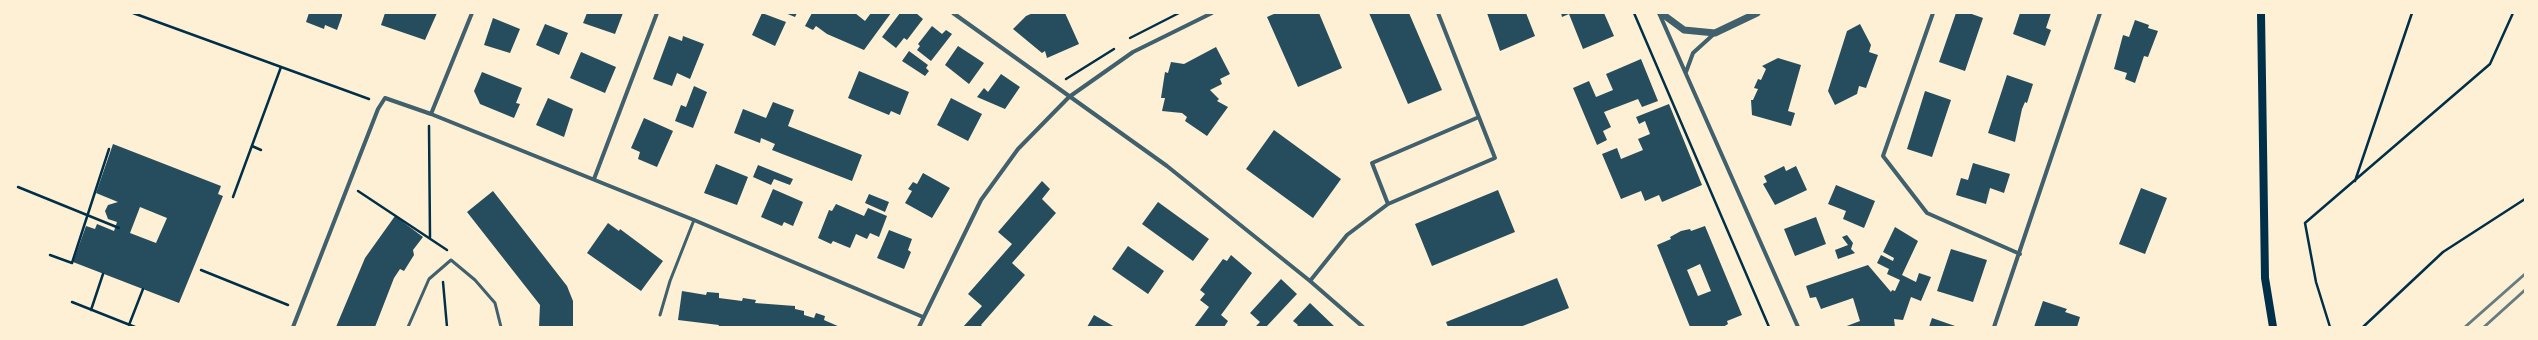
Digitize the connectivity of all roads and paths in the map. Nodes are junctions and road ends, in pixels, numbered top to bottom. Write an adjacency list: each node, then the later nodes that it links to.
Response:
1 (133, 13): 16 (path)
2 (472, 13): 20 (street)
3 (657, 13): 25 (street)
4 (953, 13): 18 (street)
5 (1212, 13): 18 (street)
6 (1438, 13): 21 (street)
7 (1634, 13): 56 (path)
8 (1660, 13): 15 (street); 17 (street)
9 (1757, 13): 15 (street)
10 (1933, 13): 36 (street)
11 (2100, 13): 36 (street)
12 (2261, 13): 59 (main road)
13 (2412, 13): 26 (path)
14 (2512, 13): 26 (path)
15 (1715, 33): 17 (street)
16 (281, 67): 19 (path); 22 (path)
17 (1686, 72): 57 (street)
18 (1068, 97): 41 (street); 47 (street)
19 (380, 104): 20 (street); 27 (street)
20 (431, 114): 25 (street); 35 (path)
21 (1479, 117): 31 (street); 31 (street)
22 (252, 146): 24 (path); 29 (path)
23 (109, 149): 32 (path)
24 (261, 150)
25 (594, 179): 33 (street)
26 (2355, 181): 60 (path)
27 (349, 186): 35 (path); 44 (street)
28 (18, 187): 32 (path)
29 (232, 197)
30 (2525, 199): 61 (path)
31 (1388, 204): 41 (street)
32 (88, 216): 34 (path); 37 (path)
33 (694, 220): 46 (lane); 47 (street)
34 (119, 228)
35 (430, 237): 38 (path)
36 (2020, 254): 58 (street)
37 (50, 255)
38 (451, 260): 51 (lane); 52 (path); 53 (lane)
39 (201, 270): 44 (path)
40 (104, 274): 45 (path)
41 (1310, 281): 55 (street)
42 (143, 289): 48 (path)
43 (72, 302): 45 (path)
44 (300, 309): 50 (street)
45 (90, 310): 48 (path)
46 (660, 315)
47 (923, 317): 54 (street)
48 (130, 325): 49 (path)
49 (135, 327)
50 (293, 327)
51 (408, 327)
52 (447, 327)
53 (501, 327)
54 (919, 327)
55 (1363, 327)
56 (1769, 327)
57 (1798, 327)
58 (1994, 327)
59 (2273, 327)
60 (2330, 327)
61 (2363, 327)

